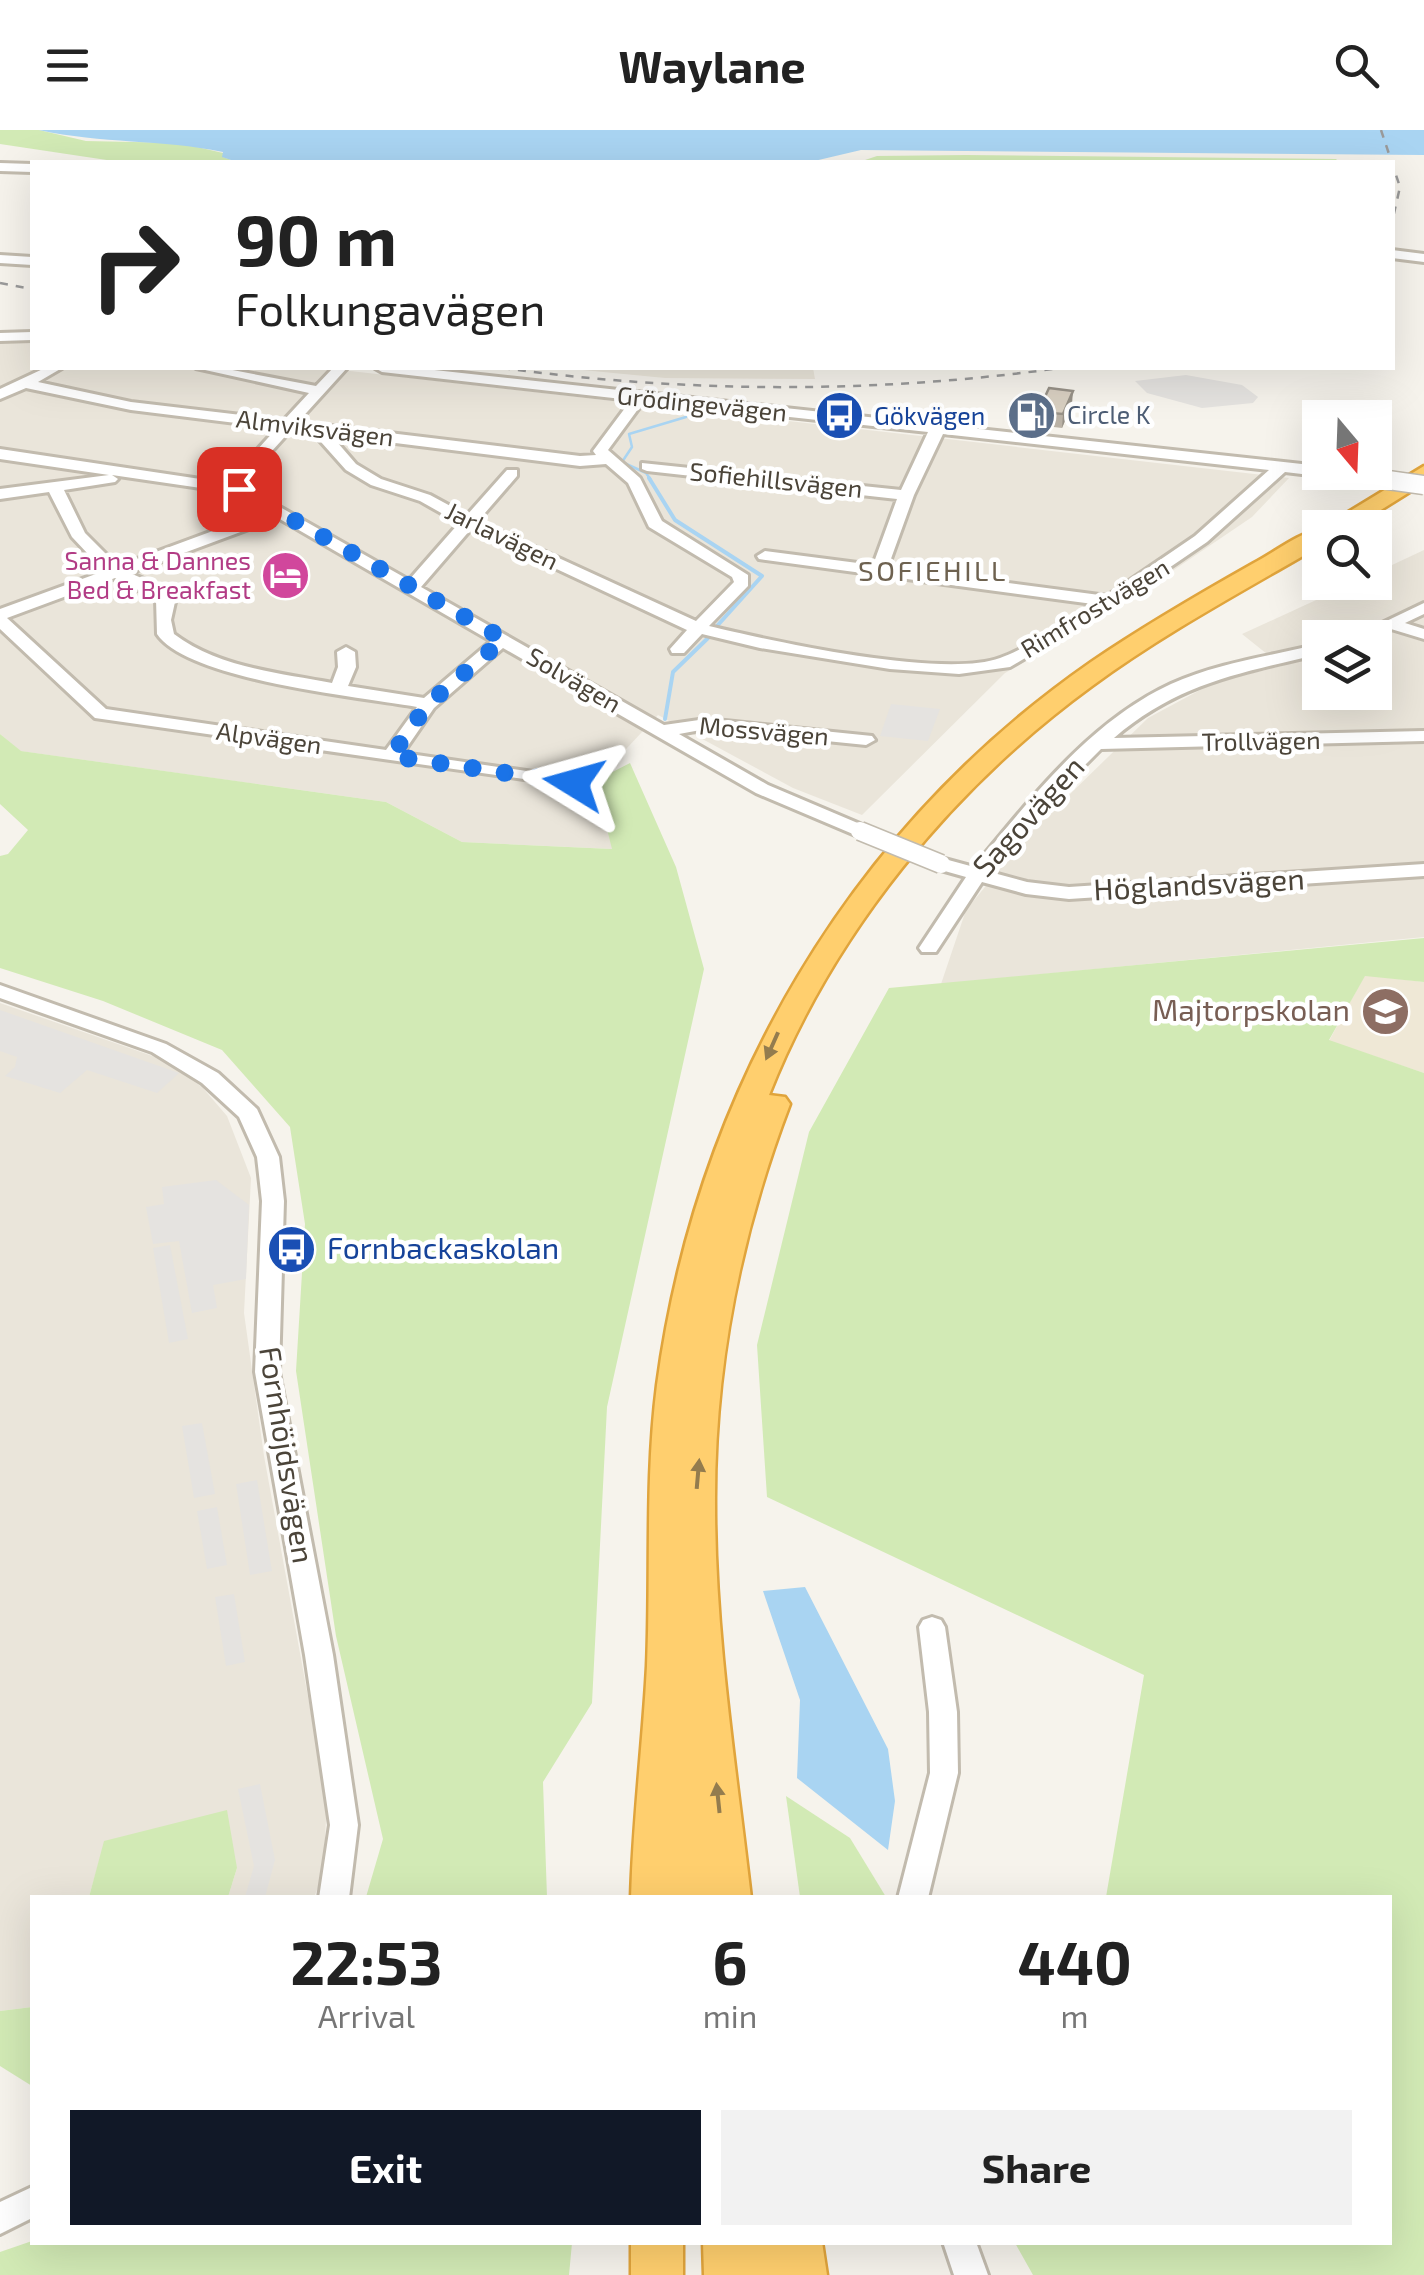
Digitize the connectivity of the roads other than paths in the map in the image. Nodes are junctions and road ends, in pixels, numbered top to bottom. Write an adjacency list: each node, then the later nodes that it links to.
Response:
1 (0, 167): 2 (street)
2 (30, 168)
3 (1395, 254): 5 (street)
4 (0, 258): 6 (street)
5 (1424, 258)
6 (30, 261)
7 (0, 334): 8 (street)
8 (30, 334)
9 (51, 370): 13 (street)
10 (213, 370): 14 (street)
11 (338, 370): 14 (street)
12 (400, 370): 16 (street, Grödingevägen)
13 (25, 383): 15 (street); 17 (street, Almviksvägen)
14 (319, 391): 17 (street)
15 (0, 396)
16 (640, 397): 19 (street, Grödingevägen); 21 (street)
17 (288, 424): 18 (street, Almviksvägen); 30 (street)
18 (316, 428): 21 (street, Almviksvägen); 37 (street, Jarlavägen)
19 (936, 430): 23 (street, Grödingevägen); 33 (street)
20 (0, 454): 27 (street, Solvägen)
21 (606, 459): 48 (street)
22 (646, 466): 33 (street, Sofiehillsvägen)
23 (1281, 467): 24 (street, Grödingevägen); 44 (street, Rimfrostvägen)
24 (1302, 470)
25 (512, 473): 37 (street)
26 (1424, 473): 34 (highway)
27 (134, 476): 30 (street, Solvägen); 31 (street)
28 (1392, 480): 29 (street, bridge)
29 (1424, 485): 35 (highway)
30 (231, 486): 36 (street, Solvägen)
31 (55, 487): 32 (street); 41 (street)
32 (0, 494)
33 (906, 495): 42 (street)
34 (1363, 510)
35 (1387, 510)
36 (280, 512): 41 (street); 43 (street, Solvägen)
37 (470, 524): 43 (street); 48 (street, Jarlavägen)
38 (1302, 547): 67 (highway, one-way to 67)
39 (765, 556): 42 (street)
40 (1302, 562): 71 (highway, one-way to 40)
41 (114, 571): 46 (street); 54 (street)
42 (878, 571): 44 (street)
43 (412, 587): 50 (street, Solvägen)
44 (1110, 601): 48 (street, Rimfrostvägen)
45 (1424, 608): 47 (street)
46 (0, 618): 60 (street, Alpvägen)
47 (1394, 625): 49 (street)
48 (700, 629): 51 (street)
49 (1424, 634)
50 (504, 639): 55 (street); 56 (street, Solvägen)
51 (678, 648)
52 (346, 652): 54 (street)
53 (1302, 653): 59 (street, Sagovägen)
54 (339, 687): 55 (street)
55 (428, 704): 60 (street)
56 (662, 731): 58 (street, Mossvägen); 63 (street, Solvägen, bridge)
57 (1424, 736): 59 (street, Trollvägen)
58 (866, 740)
59 (1099, 744): 63 (street, Sagovägen)
60 (391, 756): 61 (street, Alpvägen)
61 (574, 783)
62 (1424, 870): 63 (street, Höglandsvägen)
63 (975, 876): 64 (street, Sagovägen)
64 (928, 948)
65 (0, 991): 68 (street, Fornhöjdsvägen)
66 (932, 1628): 72 (street)
67 (670, 1637): 69 (highway); 70 (highway)
68 (334, 1895)
69 (654, 1895)
70 (720, 1895)
71 (720, 1895)
72 (914, 1895)
73 (30, 2203): 74 (street)
74 (0, 2219)
75 (657, 2245): 80 (highway)
76 (729, 2245): 81 (highway)
77 (766, 2245): 82 (highway)
78 (796, 2245): 83 (highway)
79 (960, 2245): 84 (street)
80 (657, 2275)
81 (730, 2275)
82 (768, 2275)
83 (801, 2275)
84 (971, 2275)

